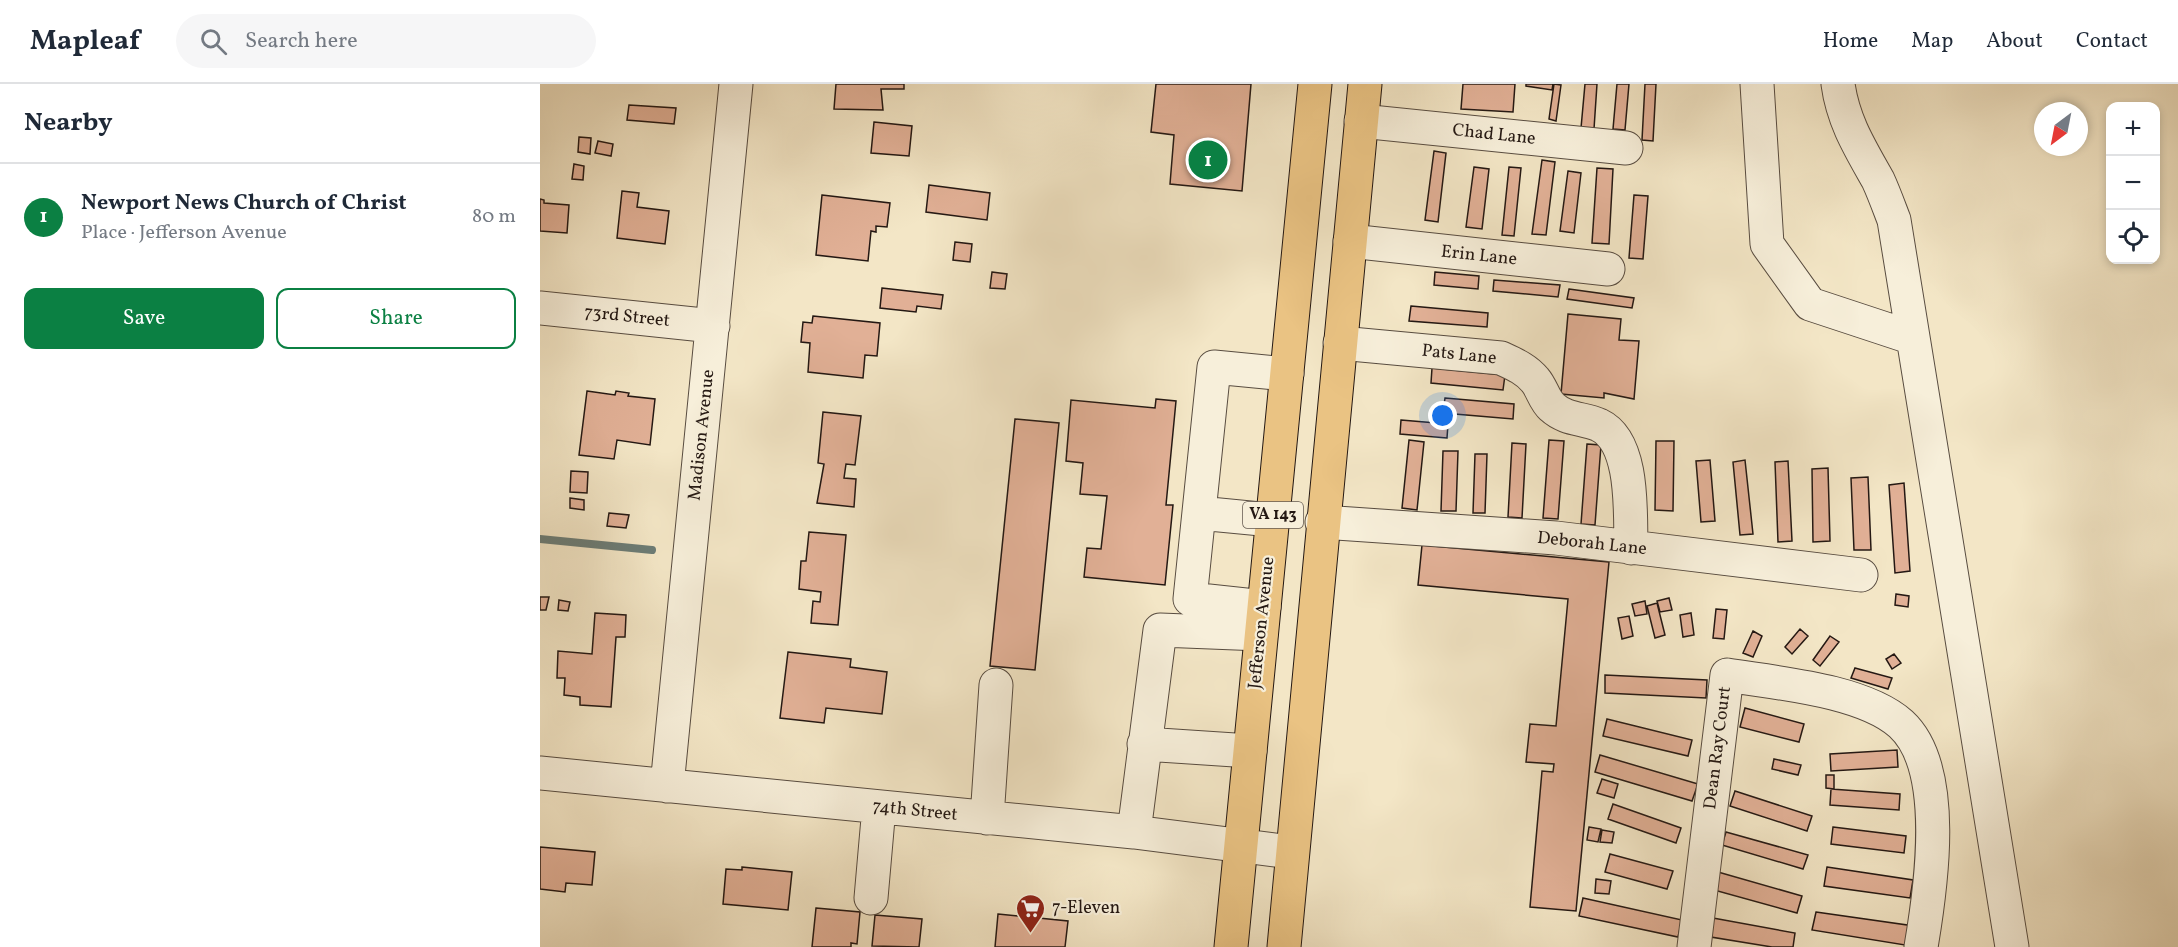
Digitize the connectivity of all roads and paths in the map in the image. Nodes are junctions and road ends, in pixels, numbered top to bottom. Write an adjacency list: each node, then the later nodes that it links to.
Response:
1 (736, 84): 11 (street, Madison Avenue)
2 (1315, 84): 14 (main road, Jefferson Avenue / VA 143)
3 (1365, 84): 6 (main road, VA 143)
4 (1757, 84): 12 (street)
5 (1838, 84): 12 (street)
6 (1361, 121): 7 (street, Chad Lane); 8 (main road, VA 143)
7 (1626, 148)
8 (1350, 241): 9 (street, Erin Lane); 13 (main road, VA 143)
9 (1608, 269)
10 (540, 308): 11 (street, 73rd Street)
11 (713, 326): 25 (street, Madison Avenue)
12 (1913, 338): 36 (street)
13 (1340, 343): 17 (main road, VA 143); 18 (street, Pats Lane)
14 (1287, 374): 15 (street); 16 (main road, Jefferson Avenue / VA 143)
15 (1199, 513): 16 (street); 20 (street)
16 (1272, 520): 20 (main road, Jefferson Avenue / VA 143)
17 (1322, 522): 18 (street, Deborah Lane); 30 (main road, VA 143)
18 (1631, 548): 19 (street, Deborah Lane)
19 (1861, 575)
20 (1262, 620): 22 (street); 23 (main road, Jefferson Avenue / VA 143)
21 (996, 685): 27 (street)
22 (1144, 744): 23 (street); 28 (street)
23 (1250, 751): 29 (main road, Jefferson Avenue / VA 143)
24 (540, 773): 25 (street, 74th Street)
25 (667, 786): 26 (street, 74th Street)
26 (879, 807): 27 (street, 74th Street); 31 (street)
27 (987, 818): 28 (street, 74th Street)
28 (1134, 832): 29 (street, 74th Street)
29 (1242, 846): 30 (street, 74th Street); 32 (main road, Jefferson Avenue / VA 143)
30 (1291, 852): 33 (main road, VA 143)
31 (871, 898)
32 (1231, 947)
33 (1284, 947)
34 (1694, 947): 35 (street, Dean Ray Court)
35 (1921, 947)
36 (2013, 947)

